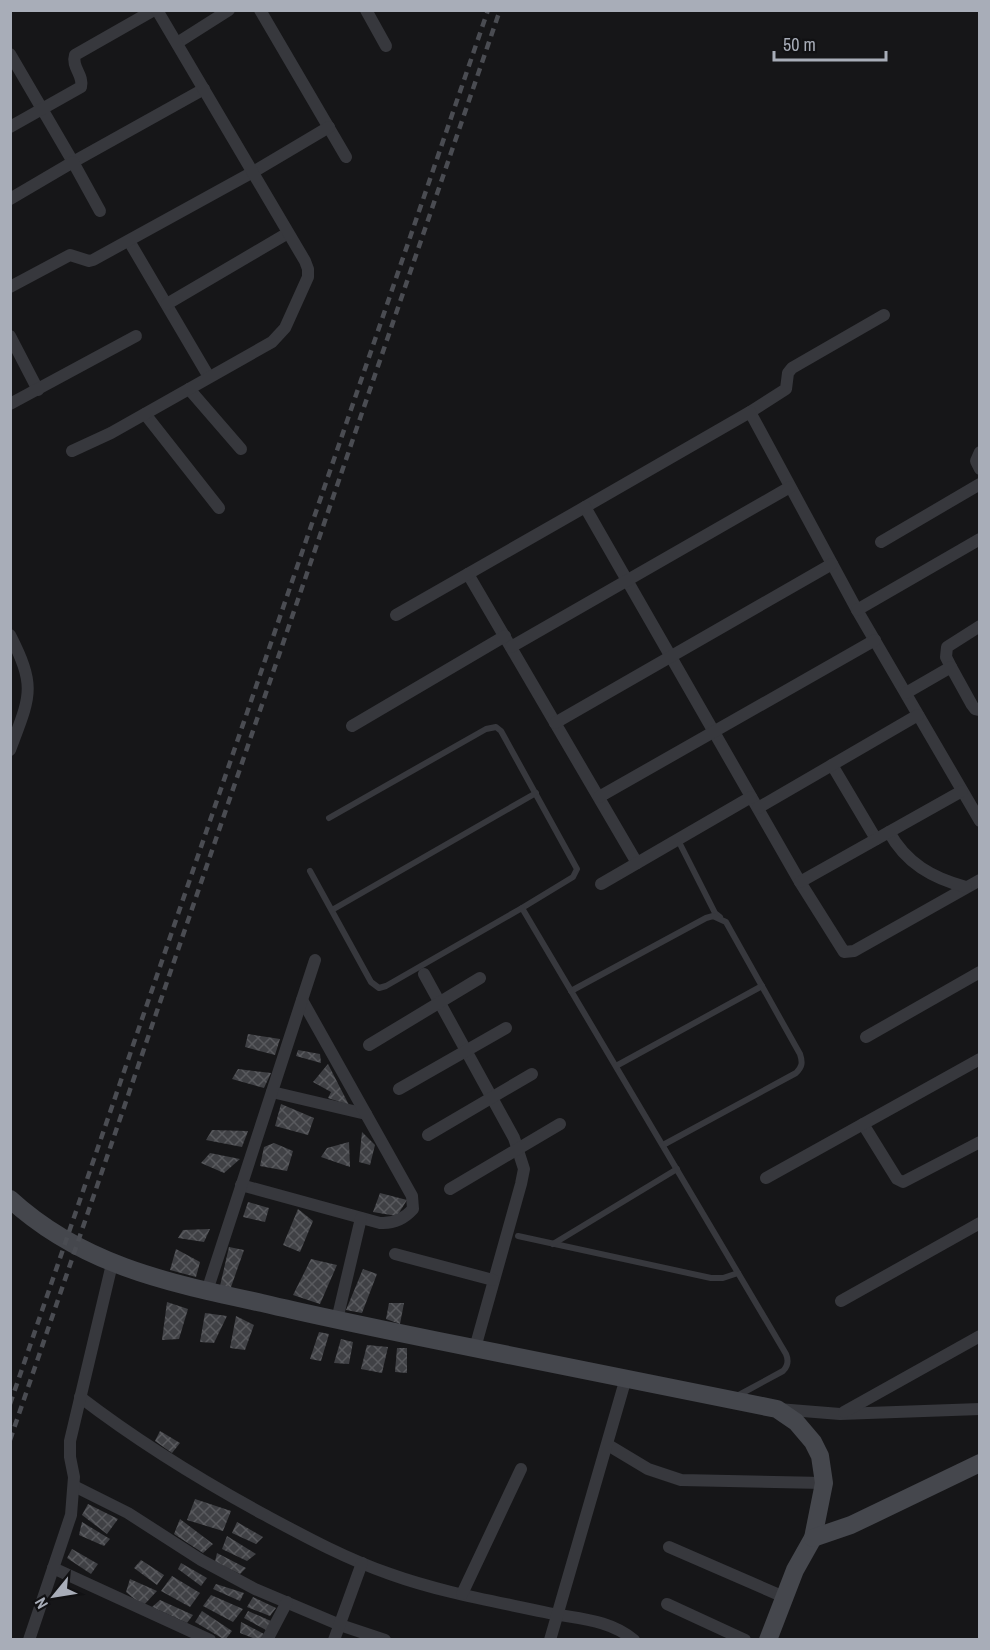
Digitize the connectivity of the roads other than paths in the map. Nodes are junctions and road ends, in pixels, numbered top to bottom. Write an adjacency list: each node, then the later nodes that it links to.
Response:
1 (155, 10): 5 (street); 9 (street)
2 (229, 10): 5 (street)
3 (260, 10): 11 (street)
4 (366, 10): 6 (street)
5 (177, 43): 8 (street)
6 (386, 46)
7 (10, 54): 9 (street)
8 (204, 89): 13 (street); 14 (street)
9 (43, 109): 10 (street); 13 (street)
10 (10, 127)
11 (329, 127): 12 (street); 14 (street)
12 (346, 157)
13 (73, 162): 15 (street); 16 (street)
14 (253, 172): 17 (street); 18 (street)
15 (10, 199)
16 (100, 211)
17 (288, 233): 20 (street); 24 (street)
18 (129, 240): 19 (street); 20 (street)
19 (10, 287)
20 (167, 304): 24 (street)
21 (884, 315): 28 (street)
22 (10, 336): 26 (street)
23 (136, 336): 26 (street)
24 (209, 377): 25 (street)
25 (189, 389): 29 (street); 30 (street)
26 (38, 390): 27 (street)
27 (10, 404)
28 (750, 412): 35 (street); 36 (street)
29 (145, 414): 31 (street); 37 (street)
30 (241, 449)
31 (72, 451)
32 (980, 452): 33 (street)
33 (980, 469)
34 (980, 484): 39 (street)
35 (790, 487): 40 (street); 42 (street)
36 (585, 507): 41 (street); 42 (street)
37 (219, 508)
38 (980, 539): 43 (street)
39 (881, 542)
40 (832, 564): 43 (street); 49 (street)
41 (468, 574): 44 (street); 48 (street)
42 (627, 580): 48 (street); 49 (street)
43 (857, 610): 47 (street)
44 (396, 615)
45 (980, 626): 50 (street)
46 (10, 635): 57 (street)
47 (875, 640): 51 (street); 56 (street)
48 (508, 642): 54 (street); 55 (street)
49 (670, 656): 54 (street); 56 (street)
50 (951, 667): 51 (street); 52 (street)
51 (906, 693): 53 (street)
52 (980, 710)
53 (918, 715): 58 (street); 59 (street)
54 (555, 723): 61 (street)
55 (352, 726)
56 (714, 731): 61 (street); 62 (street)
57 (12, 743)
58 (832, 765): 62 (street); 66 (street)
59 (962, 791): 64 (street); 65 (street)
60 (536, 793): 63 (lane); 74 (lane); 75 (lane)
61 (599, 797): 68 (street)
62 (755, 803): 67 (street); 71 (street)
63 (329, 818)
64 (980, 821)
65 (889, 832): 66 (street); 73 (street)
66 (876, 839): 71 (street)
67 (678, 840): 68 (street); 76 (lane)
68 (638, 863): 72 (street)
69 (310, 871): 75 (lane)
70 (980, 880): 73 (street)
71 (800, 882): 73 (street)
72 (601, 884)
73 (966, 887)
74 (522, 908): 75 (lane); 82 (lane)
75 (332, 910)
76 (720, 918): 81 (lane); 82 (lane)
77 (315, 960): 83 (street)
78 (980, 972): 86 (street)
79 (424, 974): 84 (street)
80 (480, 978): 84 (street)
81 (762, 986): 90 (lane); 100 (lane)
82 (571, 991): 90 (lane)
83 (302, 1000): 93 (street); 95 (street)
84 (439, 1002): 87 (street); 88 (street)
85 (506, 1028): 88 (street)
86 (866, 1037)
87 (369, 1045)
88 (466, 1051): 92 (street); 94 (street)
89 (980, 1059): 97 (street)
90 (616, 1066): 100 (lane)
91 (532, 1074): 94 (street)
92 (399, 1089)
93 (272, 1092): 95 (street); 104 (street)
94 (492, 1098): 98 (street); 101 (street)
95 (366, 1114): 107 (street)
96 (560, 1124): 101 (street)
97 (863, 1124): 99 (street); 103 (street)
98 (428, 1135)
99 (980, 1142)
100 (663, 1145): 102 (lane)
101 (518, 1149): 105 (street); 114 (street)
102 (677, 1169): 110 (lane); 113 (lane)
103 (766, 1178)
104 (241, 1185): 107 (street); 115 (street)
105 (450, 1189)
106 (10, 1199): 112 (street)
107 (361, 1218): 117 (street)
108 (980, 1223): 116 (street)
109 (518, 1236): 110 (lane)
110 (553, 1244): 113 (lane)
111 (395, 1254): 114 (street)
112 (112, 1264): 115 (street); 121 (street)
113 (738, 1273): 122 (lane)
114 (493, 1280): 119 (street)
115 (207, 1291): 117 (street)
116 (841, 1301)
117 (337, 1320): 119 (street)
118 (980, 1335): 125 (street)
119 (475, 1348): 120 (street)
120 (626, 1378): 122 (street); 126 (street)
121 (80, 1398): 130 (street); 133 (street)
122 (731, 1400): 123 (street)
123 (777, 1409): 125 (street); 129 (street)
124 (980, 1409): 125 (street)
125 (840, 1414)
126 (608, 1445): 129 (street); 139 (street)
127 (980, 1463): 131 (street)
128 (521, 1469): 135 (street)
129 (824, 1483): 131 (street)
130 (74, 1486): 134 (street); 137 (street)
131 (813, 1538): 136 (street)
132 (669, 1547): 136 (street)
133 (362, 1563): 135 (street); 140 (street)
134 (53, 1568): 141 (street); 142 (street)
135 (462, 1594): 139 (street)
136 (784, 1597): 149 (street)
137 (287, 1602): 140 (street); 143 (street)
138 (667, 1604): 148 (street)
139 (557, 1615): 146 (street); 147 (street)
140 (340, 1625): 144 (street); 145 (street)
141 (30, 1640)
142 (210, 1640)
143 (267, 1640)
144 (334, 1640)
145 (385, 1640)
146 (550, 1640)
147 (634, 1640)
148 (745, 1640)
149 (768, 1640)

